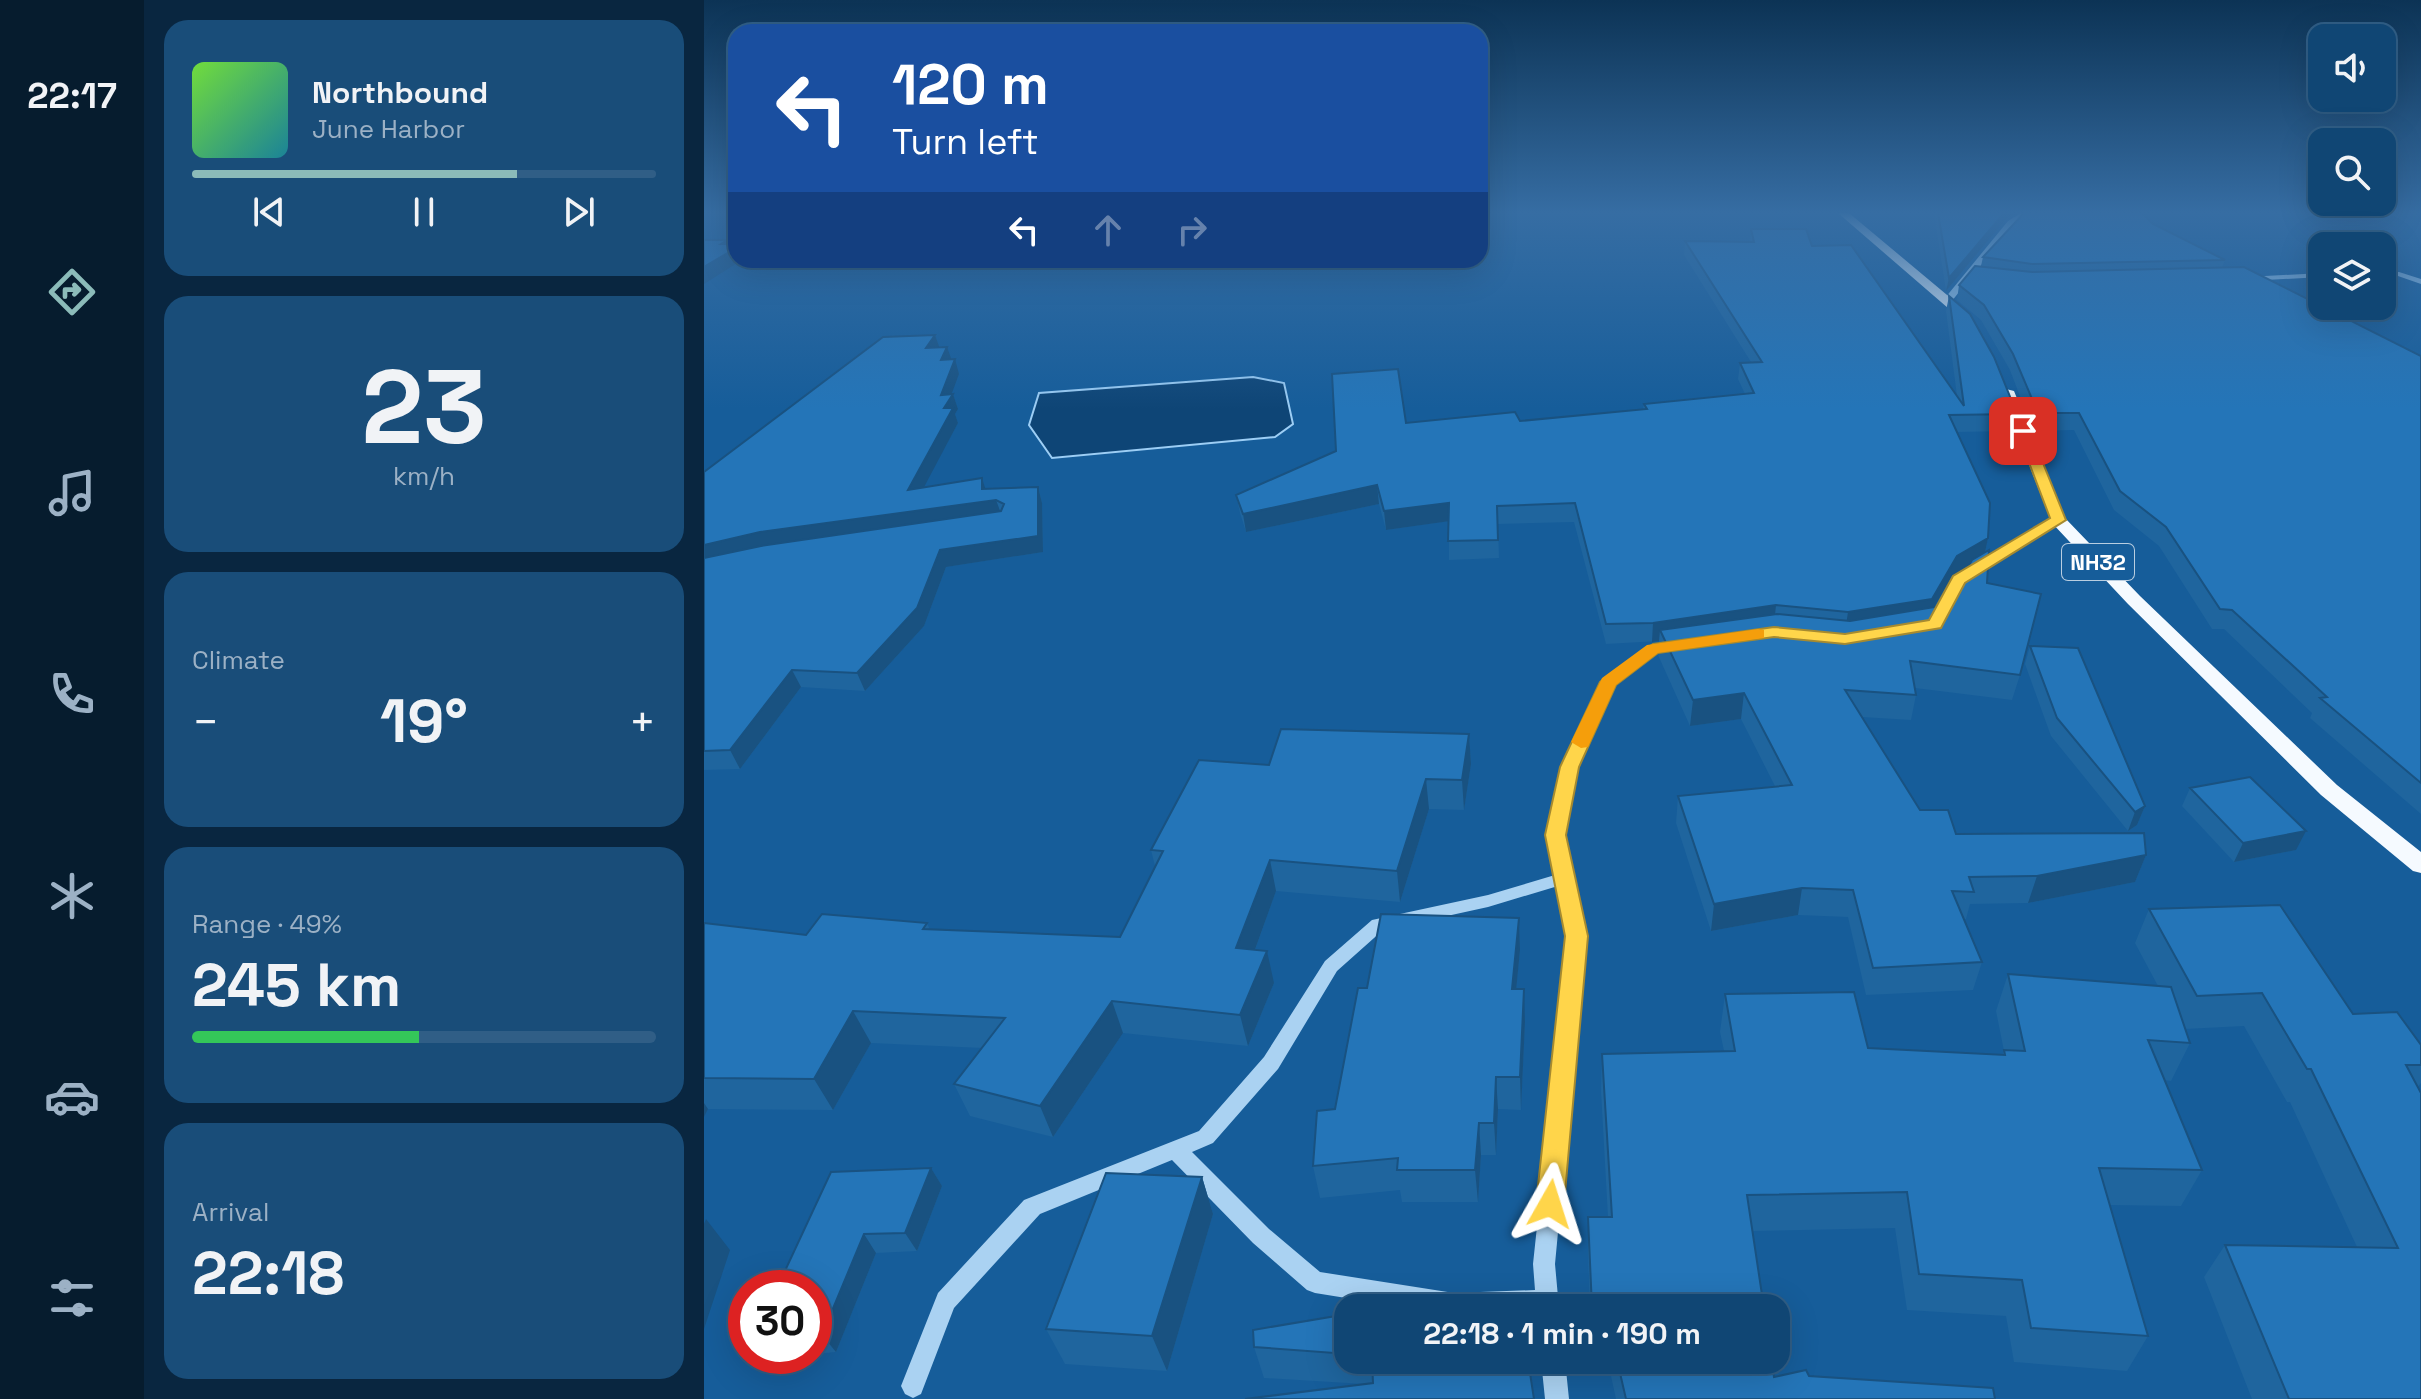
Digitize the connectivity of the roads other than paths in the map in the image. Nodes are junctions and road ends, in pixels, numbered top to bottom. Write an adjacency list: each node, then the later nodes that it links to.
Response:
1 (1922, 278): 5 (main road)
2 (1966, 278): 5 (street)
3 (2251, 278): 4 (street)
4 (2235, 279)
5 (1948, 300): 6 (main road)
6 (1981, 337)
7 (2000, 372): 8 (main road, NH32)
8 (2058, 520): 9 (street); 11 (main road, NH32)
9 (1920, 627)
10 (1698, 643): 12 (street)
11 (2421, 865)
12 (1564, 878): 13 (street); 15 (street)
13 (1175, 1149): 14 (street); 17 (street)
14 (1391, 1294)
15 (1547, 1294)
16 (1554, 1374): 18 (street)
17 (913, 1386)
18 (1557, 1399)

